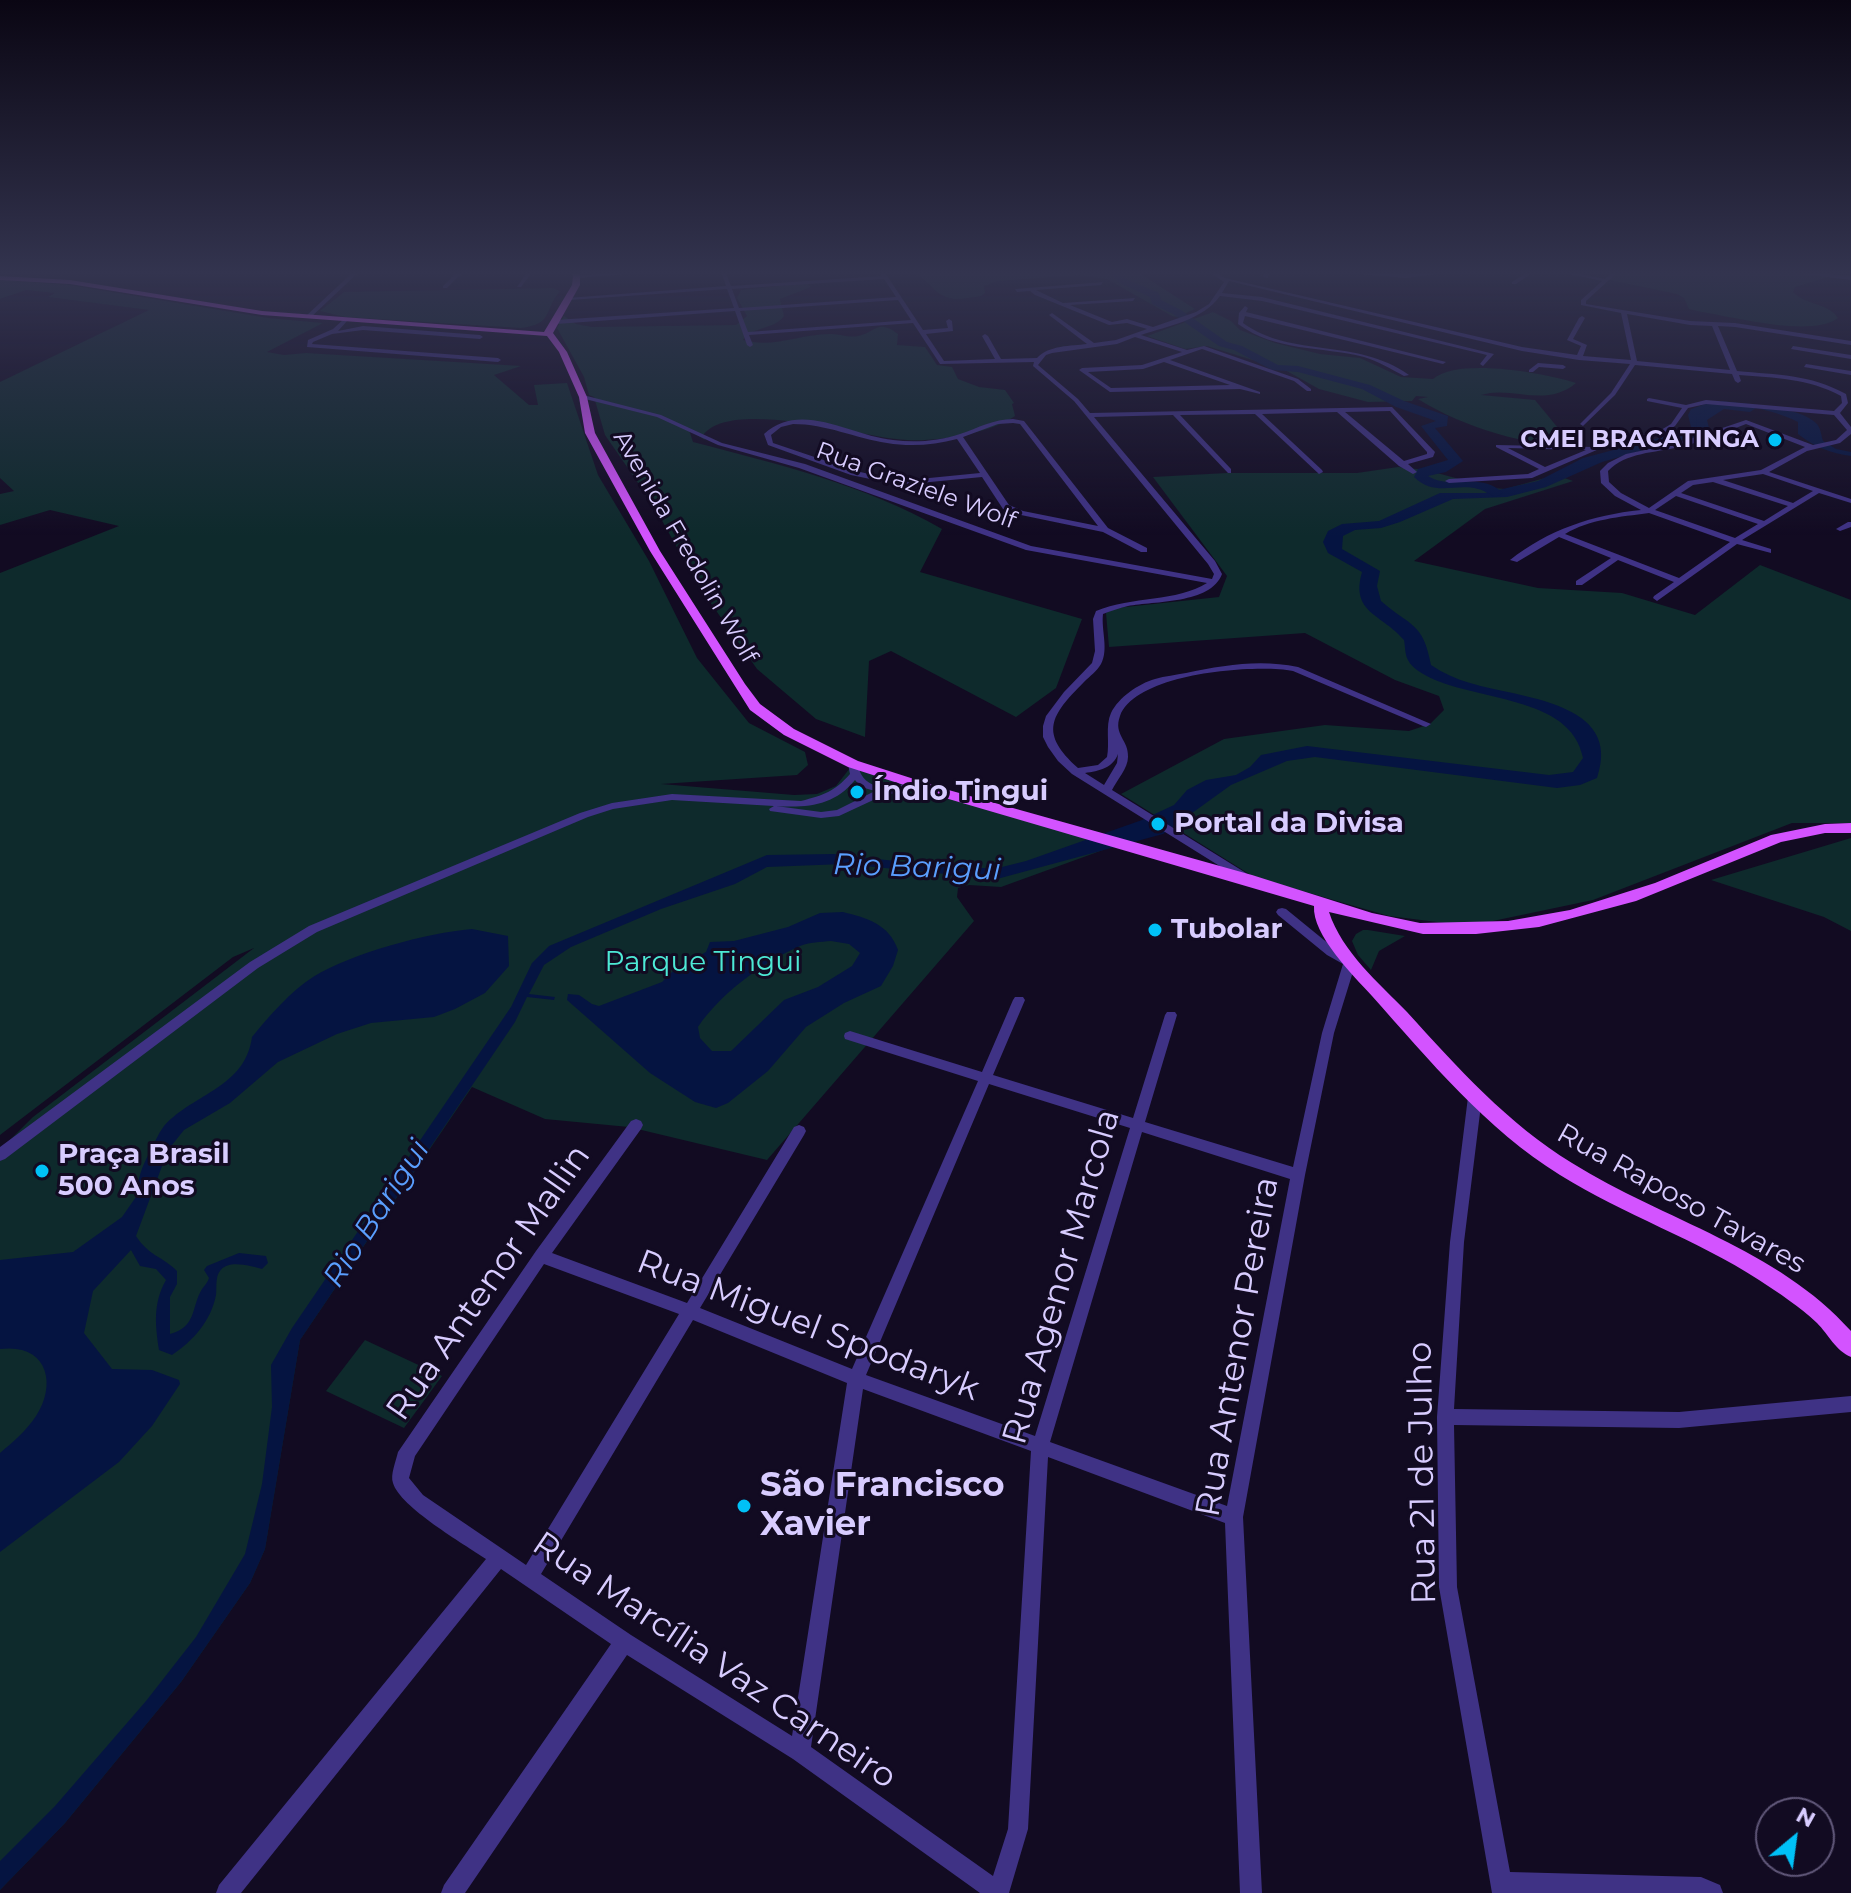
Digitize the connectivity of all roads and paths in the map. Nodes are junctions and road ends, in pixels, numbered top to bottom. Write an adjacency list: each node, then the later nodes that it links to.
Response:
1 (489, 359): 13 (street)
2 (562, 359): 35 (main road, Avenida Fredolin Wolf)
3 (940, 359): 14 (street)
4 (1237, 359): 30 (street)
5 (1373, 359): 26 (street)
6 (1432, 359): 17 (street)
7 (1487, 359): 20 (street)
8 (1565, 359): 23 (street)
9 (1597, 359): 18 (street)
10 (1728, 359): 24 (street)
11 (1801, 359): 19 (street)
12 (1806, 359): 19 (street)
13 (498, 360)
14 (998, 360): 15 (street)
15 (1037, 360): 42 (street)
16 (1165, 360): 21 (street); 22 (street)
17 (1443, 362)
18 (1634, 362): 24 (street); 43 (street)
19 (1804, 363): 25 (street); 28 (street)
20 (1483, 364)
21 (1183, 366): 22 (street); 29 (street)
22 (1143, 367): 29 (street)
23 (1531, 371)
24 (1732, 371): 27 (street); 28 (street)
25 (1851, 373)
26 (1406, 375)
27 (1738, 381)
28 (1823, 384): 32 (street)
29 (1240, 387): 31 (street)
30 (1309, 390)
31 (1258, 393)
32 (1841, 393): 33 (street); 37 (street)
33 (1851, 393)
34 (1649, 400): 36 (street)
35 (584, 402): 57 (street, Rua Graziele Wolf); 80 (main road, Avenida Fredolin Wolf)
36 (1686, 407): 40 (street); 47 (street)
37 (1847, 407): 40 (street)
38 (1339, 410): 39 (street); 48 (street); 48 (street)
39 (1257, 412): 41 (street); 51 (street)
40 (1836, 413): 44 (street)
41 (1175, 414): 42 (street); 50 (street)
42 (1089, 415): 75 (street)
43 (1583, 424)
44 (1851, 430): 46 (street)
45 (959, 437): 54 (street); 55 (street); 67 (street)
46 (1814, 447): 53 (street); 63 (street)
47 (1597, 448): 49 (street); 49 (street)
48 (1400, 463): 52 (street)
49 (1546, 470): 58 (street)
50 (1228, 471)
51 (1319, 472)
52 (1413, 472)
53 (1763, 472): 56 (street); 59 (street)
54 (854, 473): 55 (street); 57 (street)
55 (985, 475): 67 (street)
56 (1713, 479): 60 (street); 62 (street)
57 (841, 480): 75 (street, Rua Graziele Wolf)
58 (1449, 481)
59 (1816, 492): 61 (street); 62 (street)
60 (1674, 493): 63 (street); 64 (street)
61 (1851, 501)
62 (1792, 505): 64 (street)
63 (1649, 511): 68 (street); 69 (street)
64 (1763, 523): 69 (street)
65 (1851, 524): 66 (street)
66 (1840, 529)
67 (1105, 530): 70 (street)
68 (1557, 534): 72 (street); 73 (street)
69 (1736, 541): 71 (street); 74 (street)
70 (1144, 550)
71 (1768, 551)
72 (1617, 557): 74 (street); 76 (street)
73 (1514, 560)
74 (1679, 581): 77 (street)
75 (1215, 582): 82 (street)
76 (1579, 583)
77 (1657, 598)
78 (1426, 724): 79 (street)
79 (1115, 735): 81 (street); 83 (street)
80 (858, 765): 84 (main road, Avenida Fredolin Wolf); 85 (street); 87 (street)
81 (1098, 768): 82 (street); 83 (street)
82 (1076, 772): 86 (street)
83 (1113, 776): 86 (street)
84 (925, 782): 85 (street); 90 (main road, Avenida Fredolin Wolf)
85 (889, 790): 87 (street)
86 (1107, 790): 89 (street)
87 (700, 797): 103 (street)
88 (1851, 828): 92 (main road, Avenida Fredolin Wolf)
89 (1175, 836): 90 (street); 91 (street)
90 (1177, 861): 91 (main road, Avenida Fredolin Wolf); 92 (main road, Avenida Fredolin Wolf)
91 (1247, 879): 92 (main road, Avenida Fredolin Wolf)
92 (1331, 910): 94 (main road); 94 (main road, Rua Raposo Tavares)
93 (1282, 912): 94 (street, Rua Raposo Tavares)
94 (1346, 955): 99 (main road, Rua Raposo Tavares); 104 (street, Rua Antenor Pereira)
95 (1019, 1000): 98 (street)
96 (1171, 1015): 100 (street, Rua Agenor Marcola)
97 (850, 1036): 98 (street)
98 (986, 1078): 100 (street); 108 (street)
99 (1475, 1097): 107 (main road, Rua Raposo Tavares); 110 (street, Rua 21 de Julho)
100 (1136, 1124): 104 (street); 111 (street, Rua Agenor Marcola)
101 (636, 1125): 105 (street, Rua Antenor Mallin)
102 (799, 1131): 106 (street)
103 (0, 1155)
104 (1298, 1175): 113 (street, Rua Antenor Pereira)
105 (541, 1256): 106 (street, Rua Miguel Spodaryk); 112 (street, Rua Antenor Mallin)
106 (690, 1311): 108 (street, Rua Miguel Spodaryk); 115 (street)
107 (1851, 1347)
108 (856, 1379): 111 (street, Rua Miguel Spodaryk); 117 (street)
109 (1851, 1404): 110 (street)
110 (1445, 1417): 118 (street, Rua 21 de Julho)
111 (1040, 1448): 113 (street, Rua Miguel Spodaryk); 121 (street, Rua Agenor Marcola)
112 (400, 1480): 114 (street, Rua Marcília Vaz Carneiro)
113 (1234, 1517): 122 (street, Rua Antenor Pereira)
114 (499, 1557): 115 (street, Rua Marcília Vaz Carneiro); 119 (street)
115 (529, 1577): 116 (street, Rua Marcília Vaz Carneiro)
116 (624, 1642): 117 (street, Rua Marcília Vaz Carneiro); 120 (street)
117 (800, 1752): 121 (street, Rua Marcília Vaz Carneiro)
118 (1502, 1888): 123 (street)
119 (227, 1893)
120 (452, 1893)
121 (998, 1893)
122 (1251, 1893)
123 (1712, 1893)

